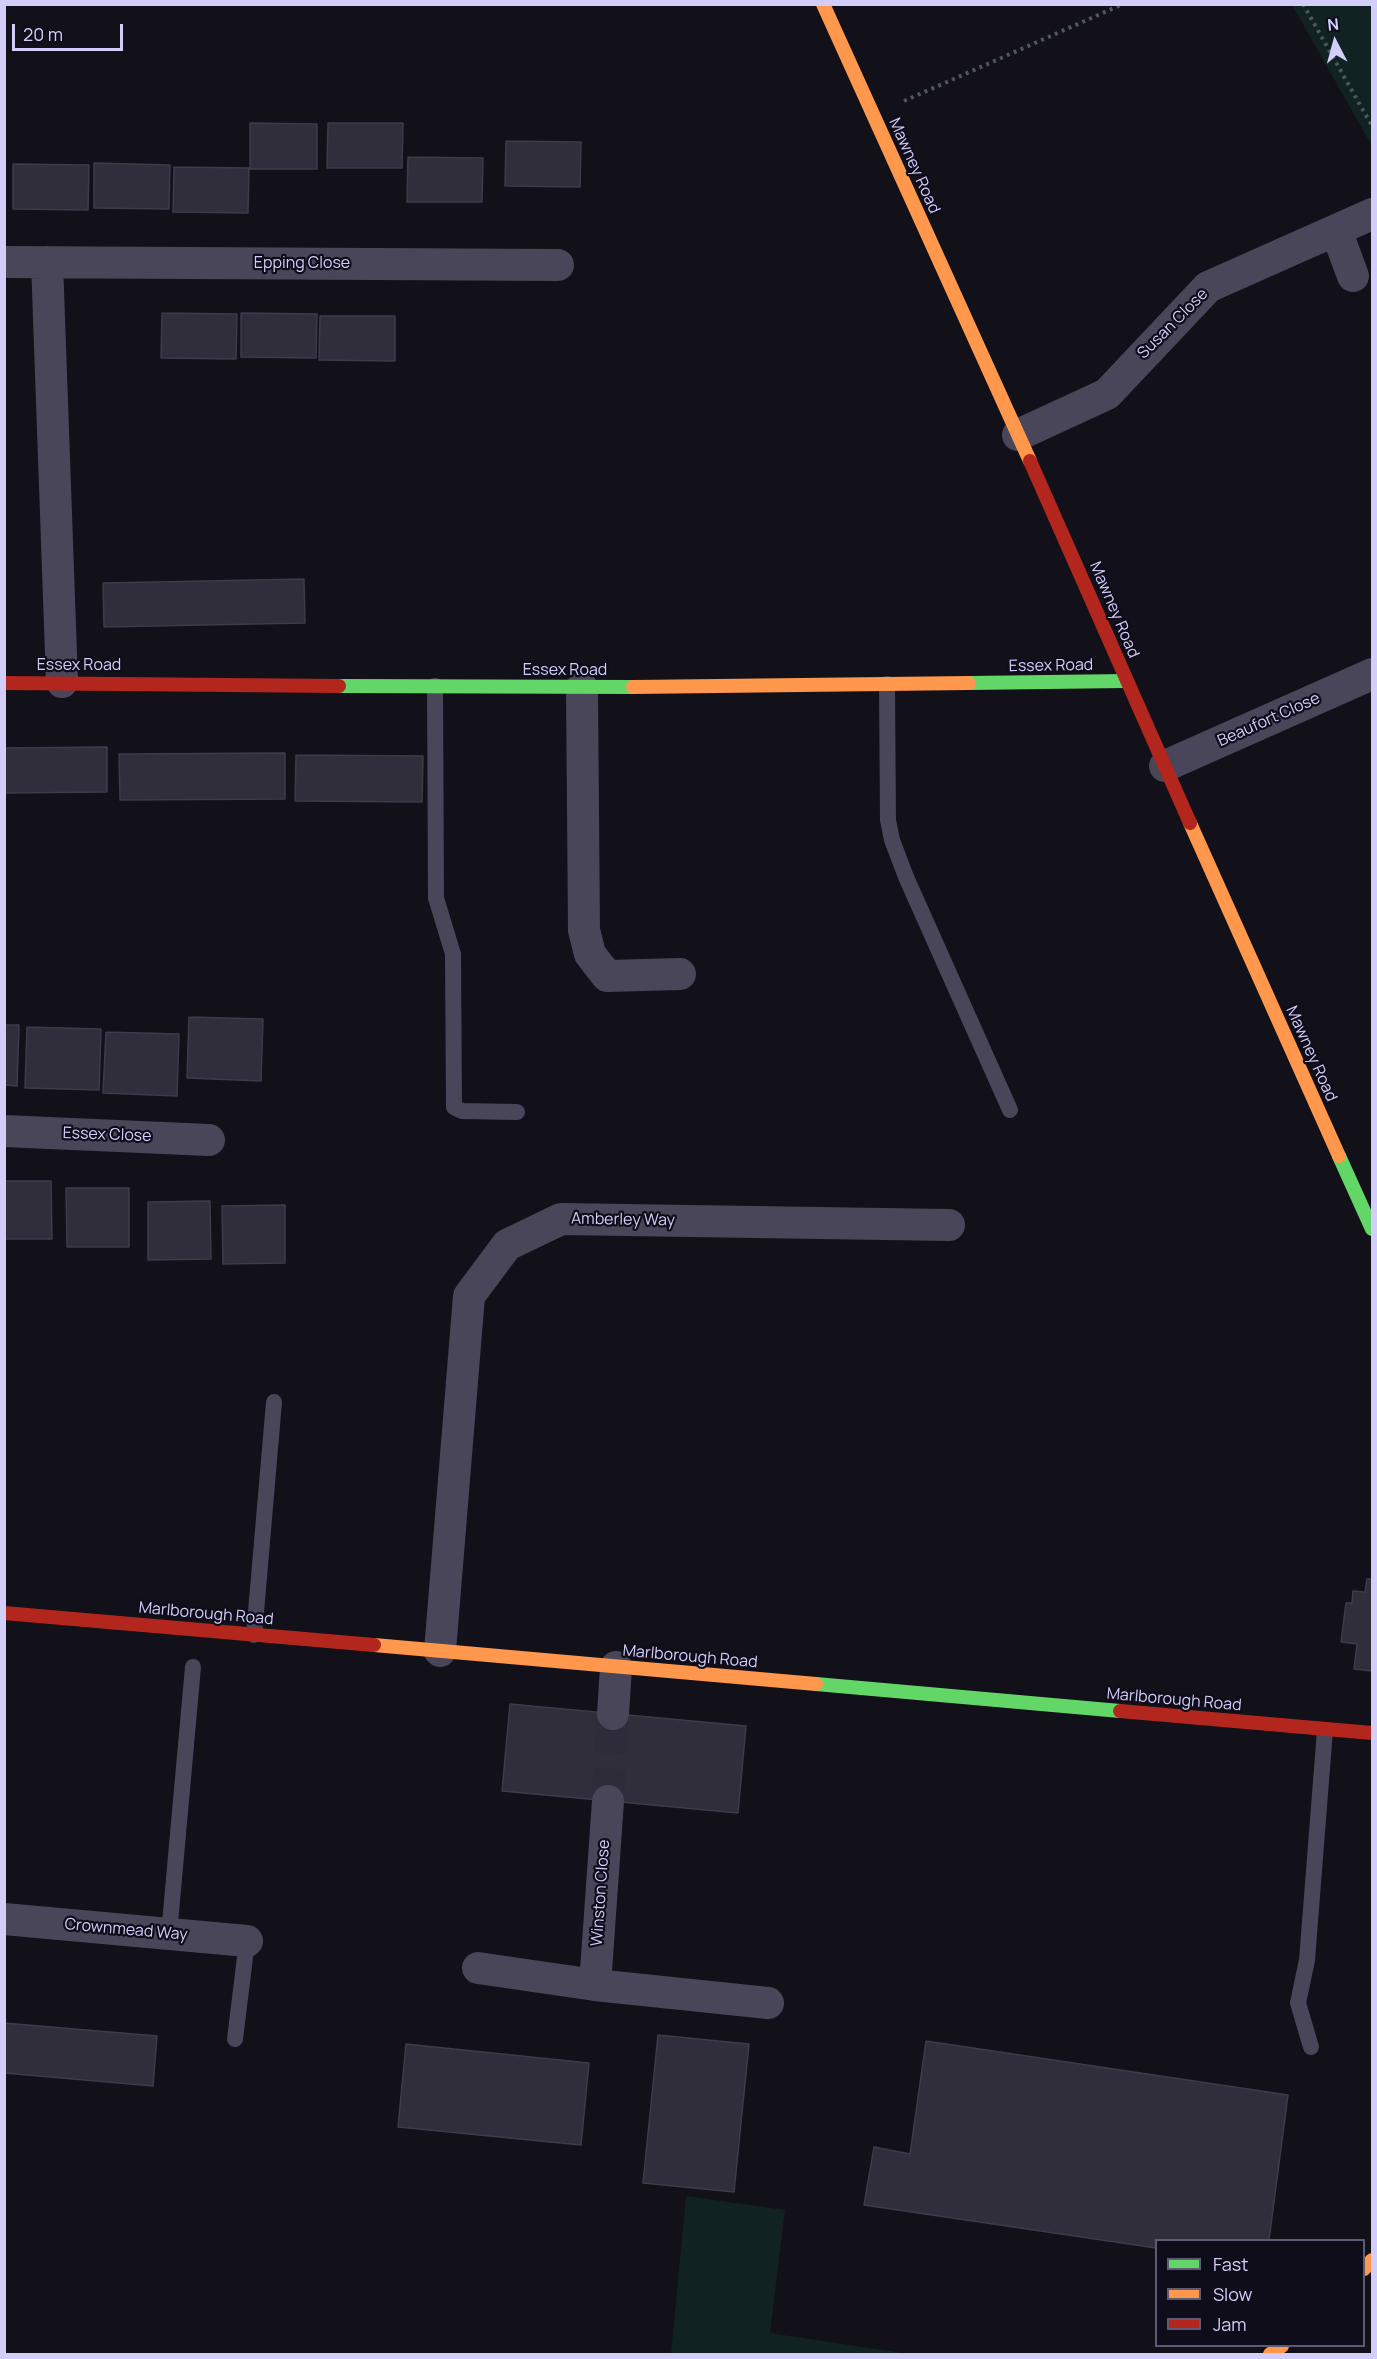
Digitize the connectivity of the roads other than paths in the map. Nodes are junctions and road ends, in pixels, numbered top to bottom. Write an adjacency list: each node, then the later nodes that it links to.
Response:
1 (823, 4): 8 (main road, Mawney Road)
2 (1372, 214): 3 (street, Susan Close)
3 (1336, 231): 7 (street); 8 (street, Susan Close)
4 (4, 262): 5 (street, Epping Close)
5 (47, 262): 6 (street, Epping Close); 11 (street)
6 (558, 265)
7 (1353, 276)
8 (1018, 435): 10 (main road, Mawney Road)
9 (1372, 674): 16 (street, Beaufort Close)
10 (1126, 681): 13 (main road, Essex Road); 16 (main road, Mawney Road)
11 (62, 682): 12 (main road, Essex Road); 14 (main road, Essex Road)
12 (4, 683)
13 (887, 684): 15 (main road, Essex Road); 18 (lane)
14 (435, 686): 15 (main road, Essex Road); 19 (lane)
15 (582, 688): 17 (street)
16 (1165, 766): 23 (main road, Mawney Road)
17 (680, 974)
18 (1010, 1110)
19 (517, 1112)
20 (4, 1131): 21 (street, Essex Close)
21 (208, 1140)
22 (949, 1225): 27 (street, Amberley Way)
23 (1372, 1229)
24 (274, 1402): 26 (lane)
25 (4, 1613): 26 (main road, Marlborough Road)
26 (254, 1635): 27 (main road, Marlborough Road)
27 (440, 1651): 29 (main road, Marlborough Road)
28 (193, 1666): 35 (lane)
29 (616, 1667): 30 (street); 31 (main road, Marlborough Road)
30 (613, 1714)
31 (1325, 1730): 32 (main road, Marlborough Road); 41 (lane)
32 (1372, 1733)
33 (608, 1801): 38 (street, Winston Close)
34 (4, 1919): 35 (street, Crownmead Way)
35 (169, 1934): 36 (street, Crownmead Way)
36 (247, 1941): 40 (lane)
37 (478, 1968): 38 (street)
38 (595, 1985): 39 (street)
39 (768, 2003)
40 (235, 2039)
41 (1311, 2047)

